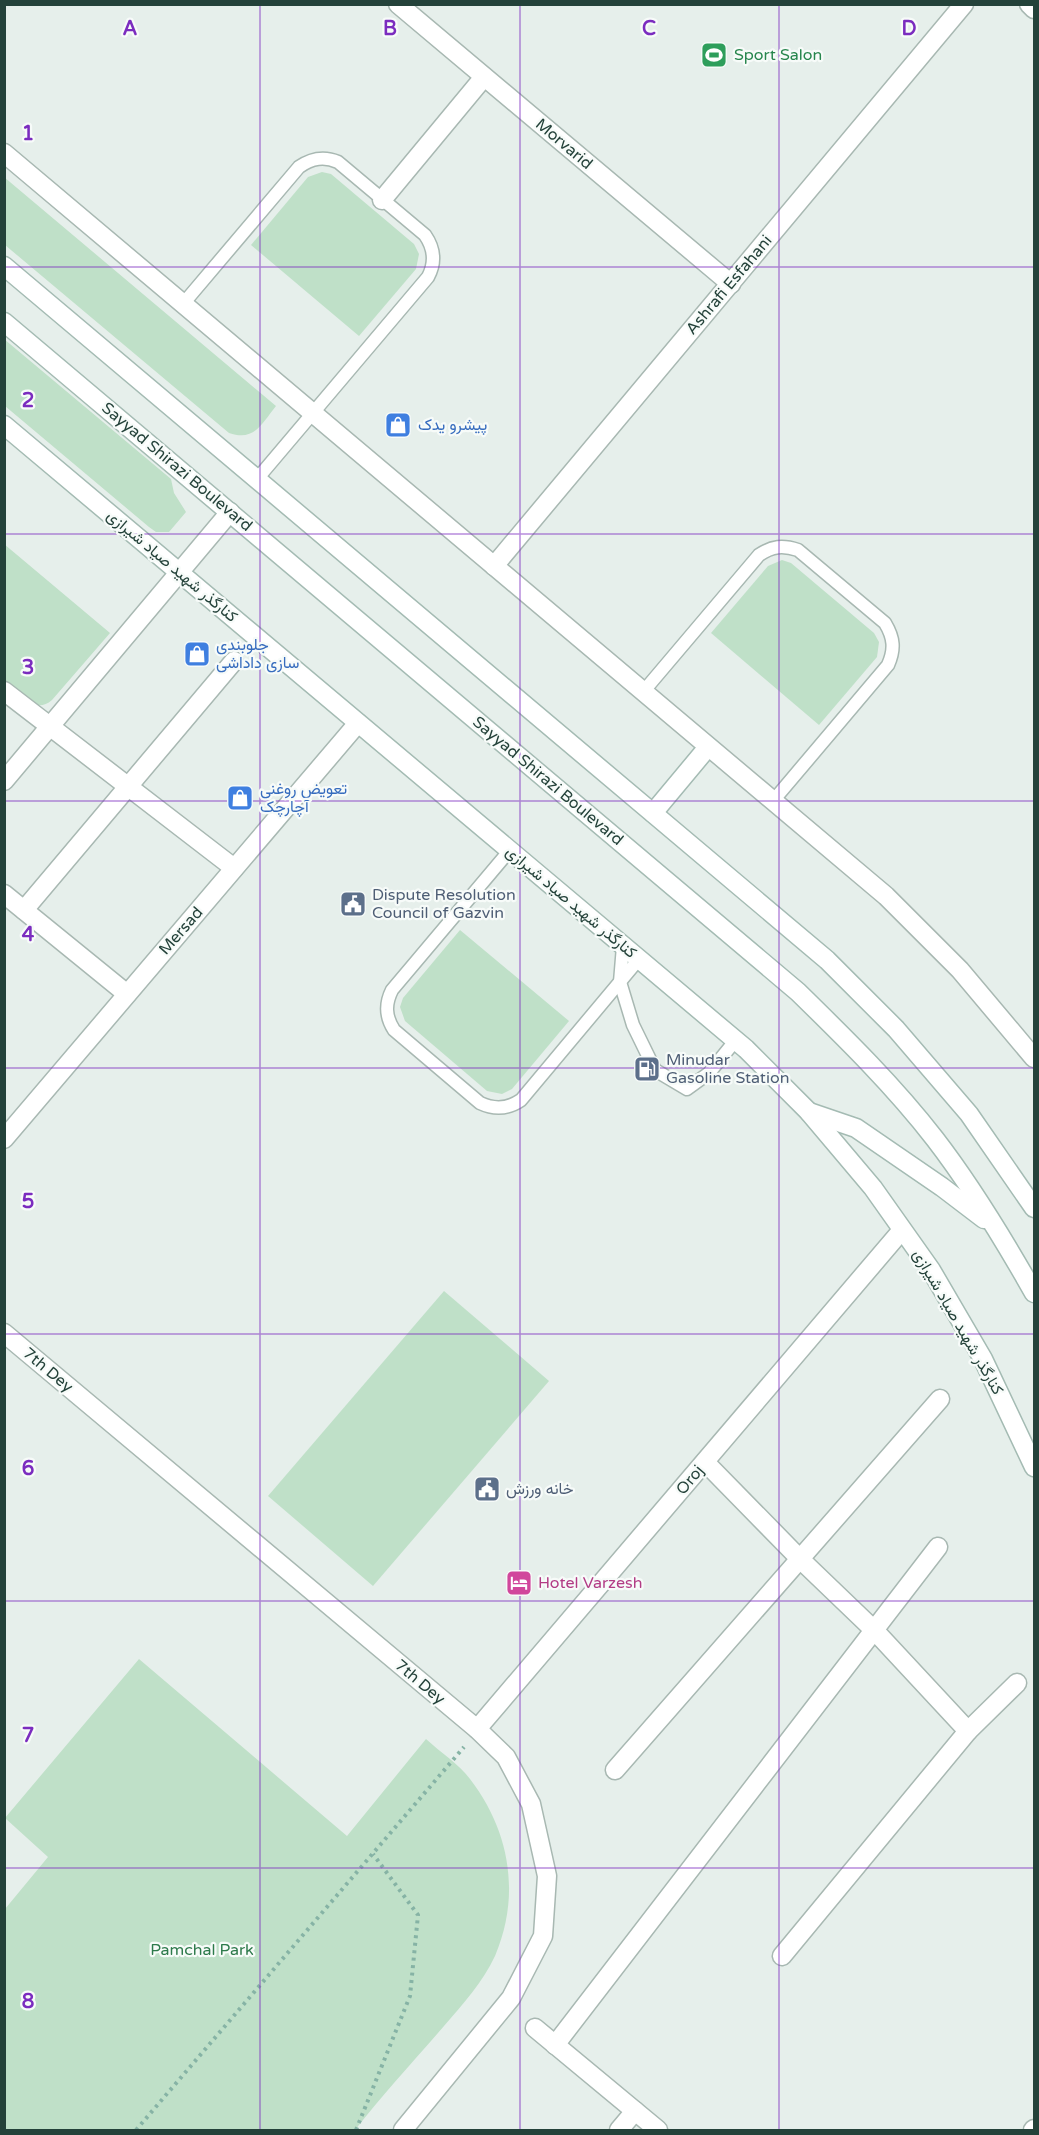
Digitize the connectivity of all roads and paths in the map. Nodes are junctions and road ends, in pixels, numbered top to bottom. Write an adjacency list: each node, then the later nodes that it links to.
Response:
1 (398, 4): 5 (street, Morvarid)
2 (964, 4): 9 (street, Ashrafi Esfahani)
3 (1029, 4): 4 (street)
4 (1035, 9)
5 (483, 77): 7 (street); 9 (street, Morvarid)
6 (4, 153): 10 (street)
7 (382, 200): 10 (lane); 12 (lane)
8 (4, 266): 14 (street)
9 (731, 284): 16 (street, Ashrafi Esfahani)
10 (183, 304): 12 (street)
11 (4, 322): 15 (street, Sayyad Shirazi Boulevard)
12 (313, 413): 14 (lane); 16 (street)
13 (4, 425): 17 (street, کنارگذر شهید صیاد شیرازی)
14 (257, 479): 27 (street)
15 (230, 512): 17 (street); 41 (street, Sayyad Shirazi Boulevard)
16 (494, 566): 20 (street)
17 (179, 572): 21 (street, کنارگذر شهید صیاد شیرازی); 22 (street)
18 (234, 662): 25 (street)
19 (4, 691): 22 (street)
20 (643, 692): 23 (street); 26 (lane)
21 (358, 723): 28 (street, کنارگذر شهید صیاد شیرازی); 29 (street, Mersad)
22 (51, 727): 24 (street); 25 (street)
23 (708, 747): 26 (street); 27 (street)
24 (4, 781)
25 (129, 787): 29 (street); 31 (street)
26 (773, 801): 37 (street)
27 (653, 813): 40 (street)
28 (510, 850): 32 (street, کنارگذر شهید صیاد شیرازی); 34 (lane)
29 (234, 868): 35 (street, Mersad)
30 (4, 894): 31 (street)
31 (24, 910): 35 (street)
32 (623, 946): 33 (street, کنارگذر شهید صیاد شیرازی); 34 (lane)
33 (639, 960): 34 (lane); 36 (street, کنارگذر شهید صیاد شیرازی)
34 (620, 982): 36 (lane)
35 (127, 994): 39 (street, Mersad)
36 (735, 1041): 38 (street, کنارگذر شهید صیاد شیرازی)
37 (1035, 1058)
38 (808, 1111): 41 (street); 42 (street, کنارگذر شهید صیاد شیرازی)
39 (4, 1139)
40 (1035, 1208)
41 (996, 1228): 43 (street, Sayyad Shirazi Boulevard)
42 (903, 1230): 46 (street, Oroj); 47 (street, کنارگذر شهید صیاد شیرازی)
43 (1035, 1293)
44 (4, 1333): 52 (street, 7th Dey)
45 (940, 1399): 49 (street)
46 (705, 1462): 49 (street); 52 (street, Oroj)
47 (1035, 1467)
48 (938, 1547): 50 (street)
49 (800, 1559): 50 (street); 54 (street)
50 (875, 1631): 53 (street); 58 (street)
51 (1017, 1683): 53 (street)
52 (478, 1730): 55 (path); 62 (street, 7th Dey)
53 (968, 1731): 56 (street)
54 (615, 1770)
55 (373, 1854): 60 (path); 61 (path)
56 (782, 1956)
57 (535, 2028): 58 (street)
58 (555, 2045): 59 (street)
59 (635, 2111): 63 (street); 64 (street)
60 (136, 2130)
61 (356, 2130)
62 (403, 2130)
63 (619, 2130)
64 (658, 2130)

